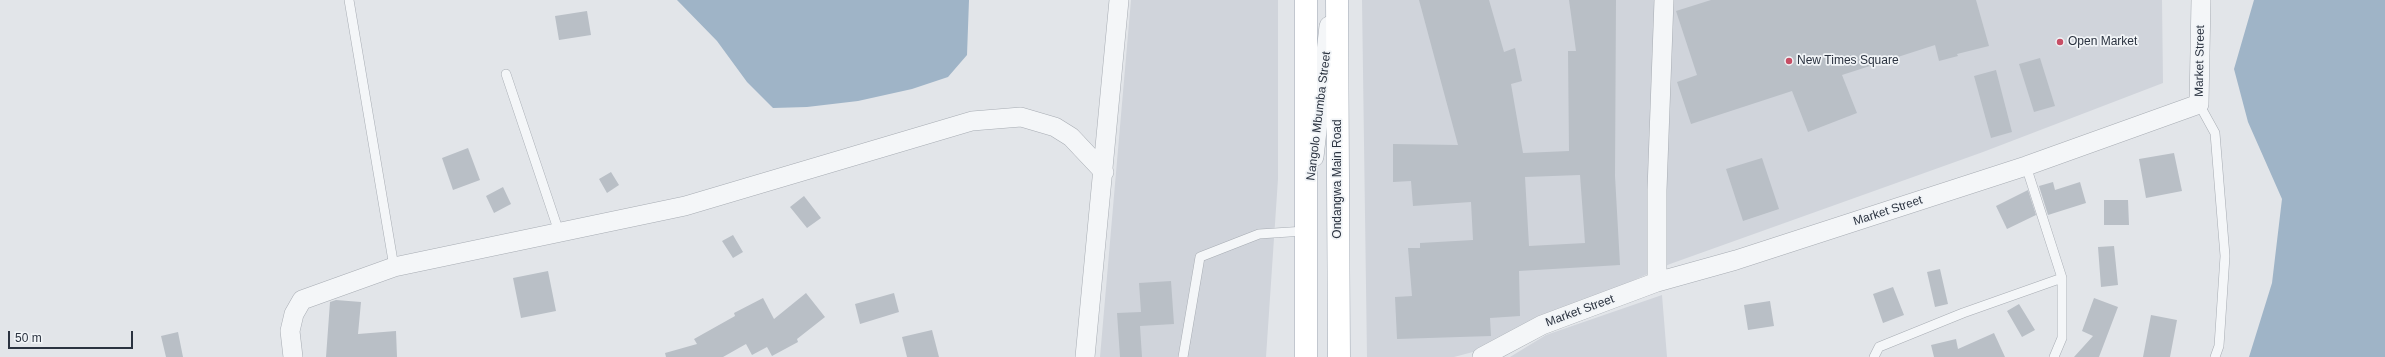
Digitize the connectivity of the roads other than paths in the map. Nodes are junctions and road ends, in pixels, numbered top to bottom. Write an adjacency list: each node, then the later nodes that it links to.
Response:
1 (349, 0): 14 (lane)
2 (1119, 0): 11 (street)
3 (1306, 0): 12 (main road)
4 (1332, 0): 12 (street, Nangolo Mbumba Street)
5 (1337, 0): 17 (main road, Ondangwa Main Road)
6 (1664, 0): 16 (street)
7 (2200, 0): 9 (street, Market Street)
8 (506, 74): 13 (lane)
9 (2199, 104): 10 (street, Market Street); 25 (lane)
10 (2026, 166): 15 (lane); 16 (street, Market Street)
11 (1104, 172): 13 (street); 19 (street)
12 (1305, 231): 20 (lane); 21 (main road)
13 (559, 232): 14 (street)
14 (394, 267): 18 (street)
15 (2062, 278): 23 (lane); 24 (lane)
16 (1657, 282): 22 (street, Market Street)
17 (1340, 354)
18 (293, 357)
19 (1085, 357)
20 (1184, 357)
21 (1306, 357)
22 (1482, 357)
23 (1874, 357)
24 (2054, 357)
25 (2215, 357)

